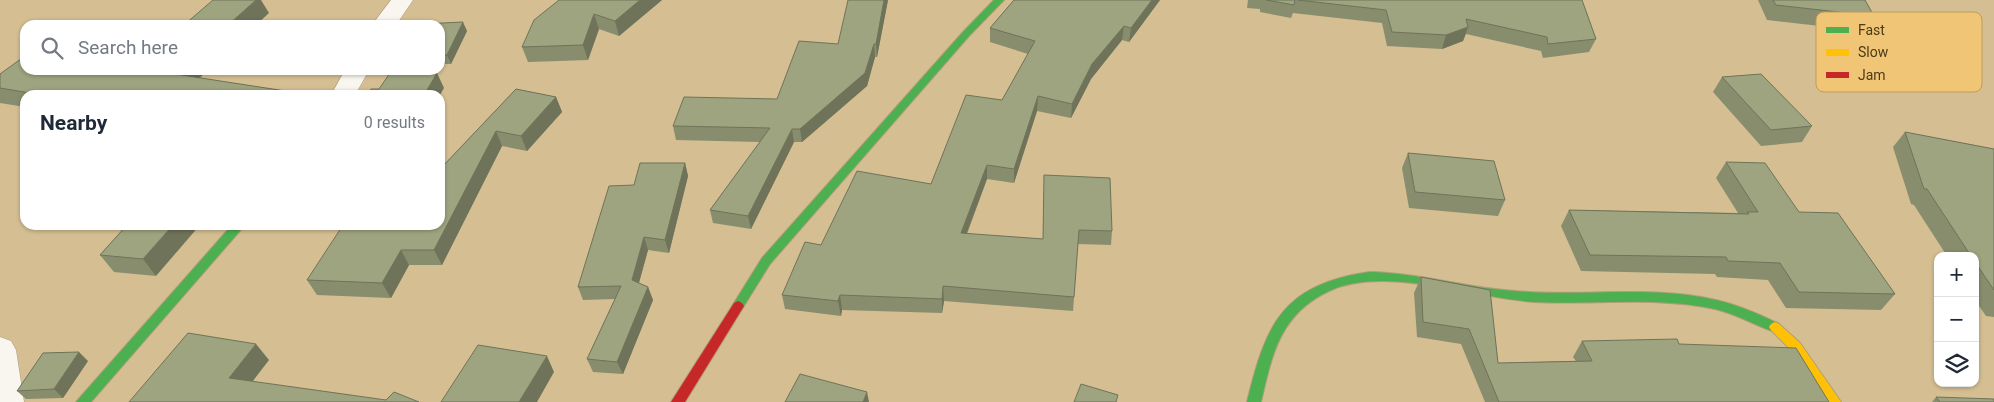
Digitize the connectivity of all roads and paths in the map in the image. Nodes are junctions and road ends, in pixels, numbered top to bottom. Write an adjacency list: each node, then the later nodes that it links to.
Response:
1 (402, 0): 3 (street)
2 (999, 0): 10 (street)
3 (388, 20)
4 (354, 75): 5 (street)
5 (346, 90)
6 (235, 230): 9 (street)
7 (0, 350): 8 (street)
8 (8, 402)
9 (83, 402)
10 (678, 402)
11 (1254, 402): 12 (street)
12 (1834, 402)

